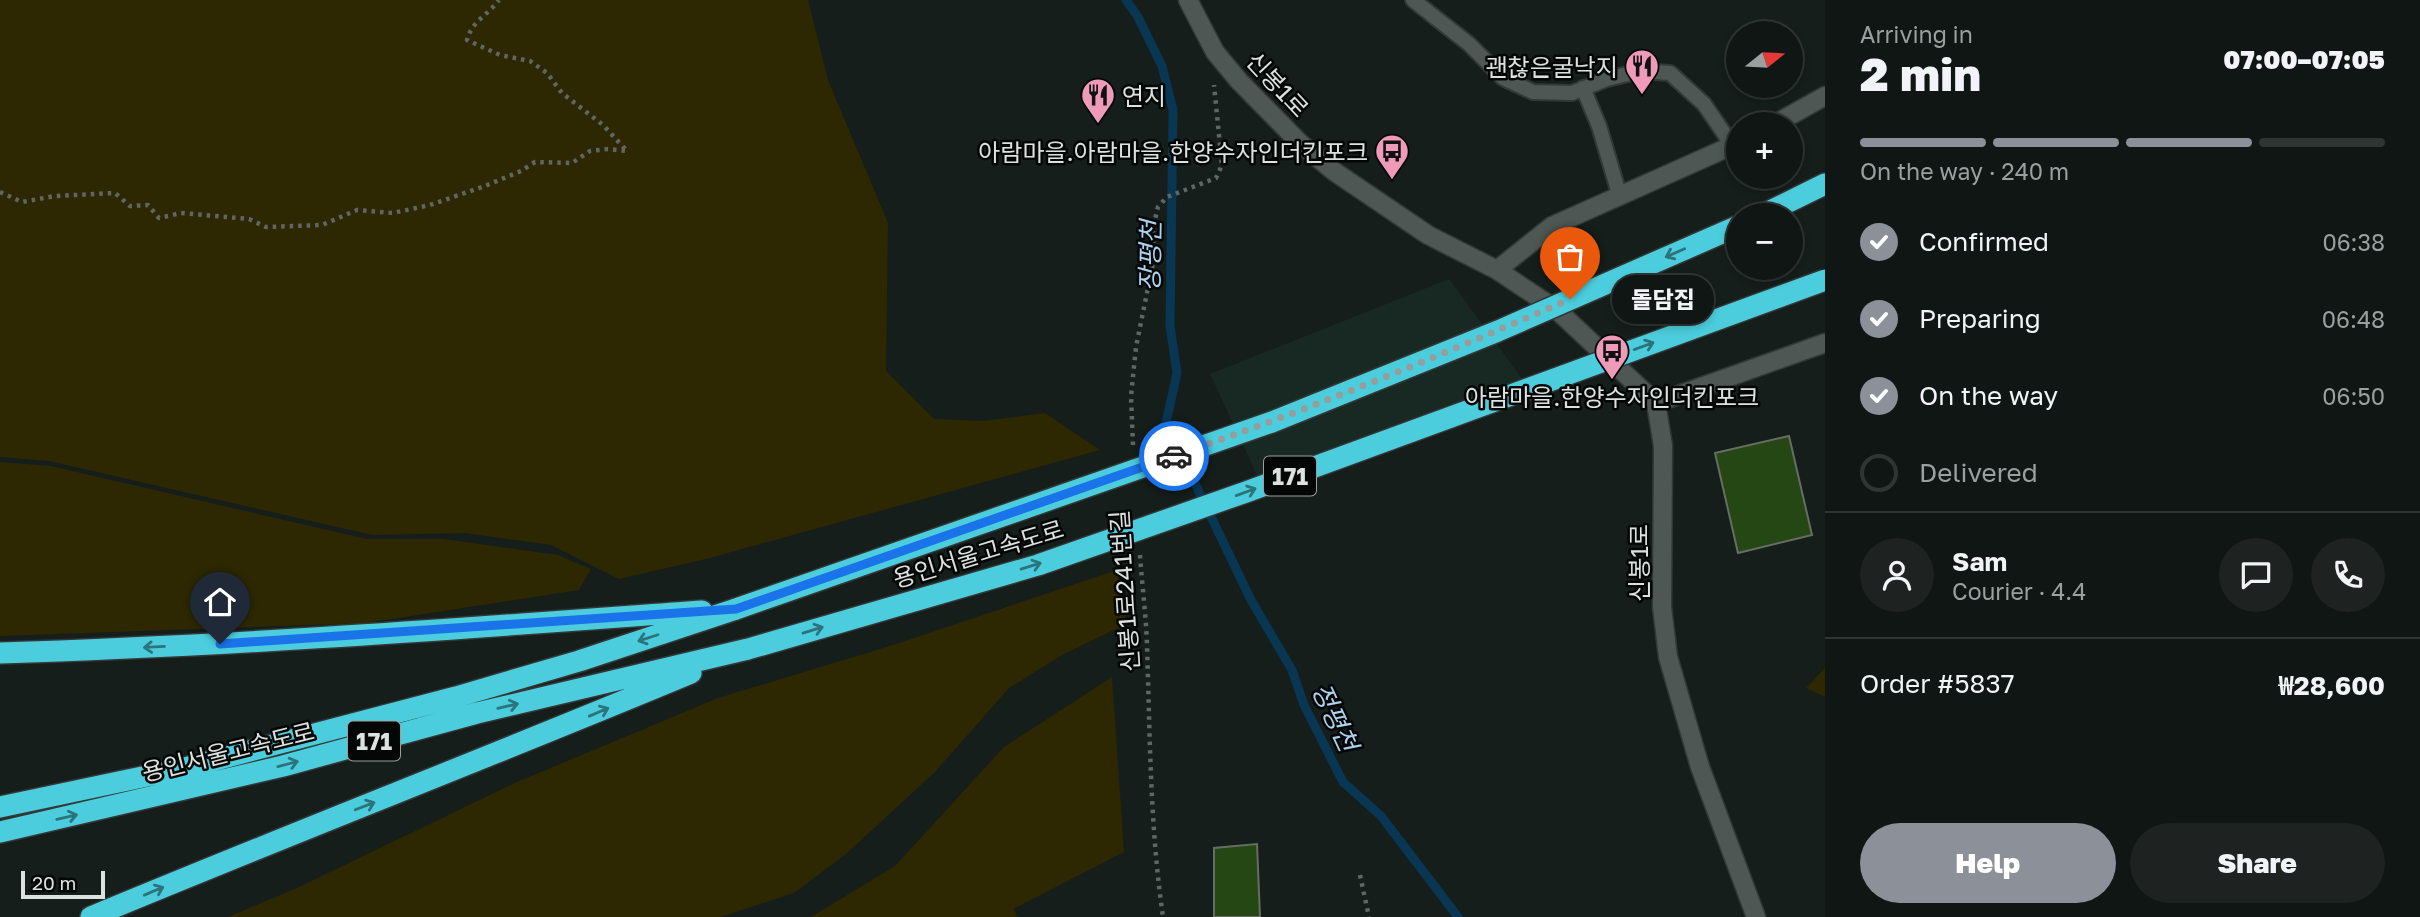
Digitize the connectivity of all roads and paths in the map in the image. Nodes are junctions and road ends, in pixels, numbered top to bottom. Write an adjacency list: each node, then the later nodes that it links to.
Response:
1 (499, 0): 11 (path)
2 (1188, 0): 4 (street, 신봉1로)
3 (1413, 0): 5 (lane)
4 (1215, 52): 15 (street, 신봉1로); 19 (path)
5 (1583, 88): 8 (lane); 12 (lane)
6 (1825, 96): 7 (street)
7 (1796, 112)
8 (1726, 132)
9 (1726, 148): 12 (street)
10 (1825, 184): 13 (highway)
11 (0, 192)
12 (1619, 197): 15 (street)
13 (1786, 203)
14 (1726, 231): 21 (highway, 용인서울고속도로 / 171, one-way to 21, bridge)
15 (1497, 270): 18 (street, 신봉1로)
16 (1825, 279): 22 (highway, 용인서울고속도로 / 171, one-way to 16, bridge)
17 (1825, 342): 18 (street)
18 (1656, 403): 30 (street, 신봉1로)
19 (1133, 447)
20 (1140, 551): 28 (path, 신봉1로241번길)
21 (736, 609): 23 (highway, one-way to 23); 24 (highway, 용인서울고속도로 / 171, one-way to 24)
22 (748, 649): 25 (highway, 용인서울고속도로 / 171, one-way to 22); 27 (highway, one-way to 22)
23 (0, 653)
24 (0, 807)
25 (0, 832)
26 (1360, 876): 29 (path)
27 (91, 917)
28 (1163, 917)
29 (1369, 917)
30 (1756, 917)

